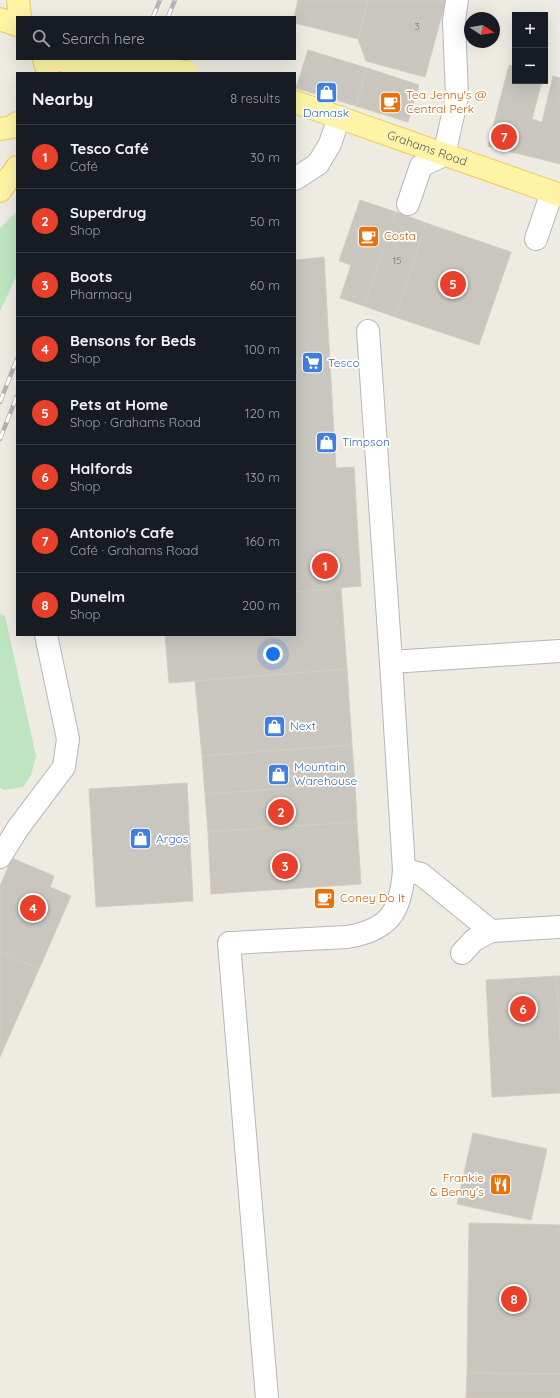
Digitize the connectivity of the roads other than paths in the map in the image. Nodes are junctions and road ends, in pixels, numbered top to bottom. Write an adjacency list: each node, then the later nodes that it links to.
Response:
1 (18, 0): 3 (main road)
2 (457, 0): 15 (street)
3 (20, 16)
4 (0, 20): 5 (main road)
5 (16, 25)
6 (44, 60): 8 (main road)
7 (60, 60): 9 (main road)
8 (48, 72)
9 (90, 72): 10 (main road, bridge)
10 (189, 72)
11 (296, 102): 12 (main road, Grahams Road)
12 (339, 117): 15 (main road, Grahams Road); 17 (street)
13 (16, 124): 14 (main road)
14 (0, 129)
15 (444, 155): 19 (main road, Grahams Road); 20 (street)
16 (16, 168): 18 (main road)
17 (296, 179)
18 (0, 191)
19 (556, 194): 21 (street)
20 (408, 204)
21 (536, 239)
22 (368, 331): 25 (street)
23 (46, 636): 26 (street)
24 (560, 651): 25 (street)
25 (391, 662): 27 (street)
26 (0, 857)
27 (404, 870): 29 (street); 31 (street)
28 (560, 927): 29 (street)
29 (491, 931): 30 (street)
30 (462, 953)
31 (267, 1398)

